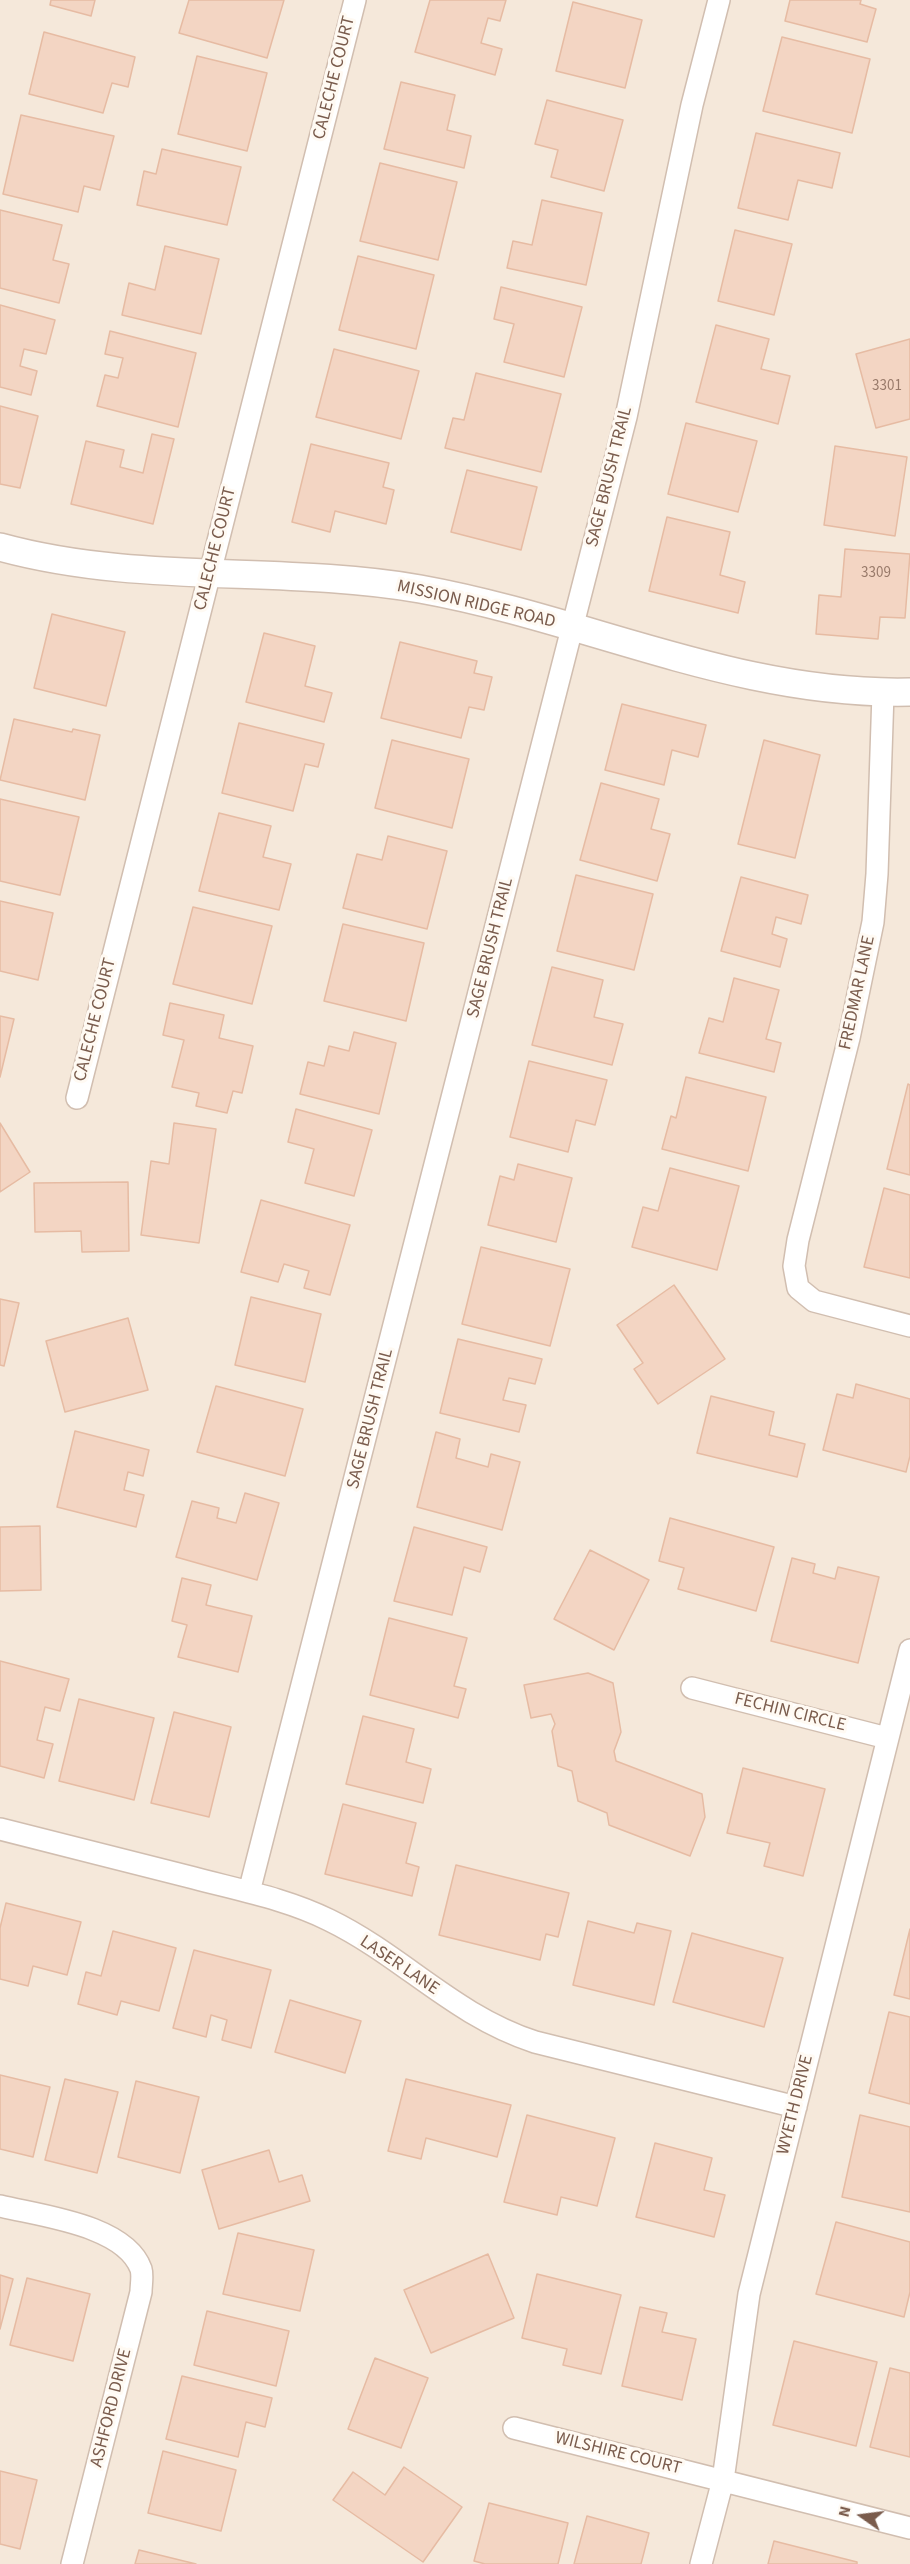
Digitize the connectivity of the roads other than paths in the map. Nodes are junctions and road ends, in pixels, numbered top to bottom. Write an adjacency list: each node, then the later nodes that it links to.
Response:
1 (355, 0): 4 (street, CALECHE COURT)
2 (719, 0): 5 (street, SAGE BRUSH TRAIL)
3 (0, 547): 4 (street, MISSION RIDGE ROAD)
4 (209, 575): 5 (street, MISSION RIDGE ROAD); 8 (street, CALECHE COURT)
5 (573, 628): 7 (street, MISSION RIDGE ROAD); 14 (street, SAGE BRUSH TRAIL)
6 (910, 692): 7 (street, MISSION RIDGE ROAD)
7 (883, 693): 9 (street, FREDMAR LANE)
8 (77, 1098)
9 (910, 1326)
10 (910, 1650): 12 (street, WYETH DRIVE)
11 (692, 1688): 12 (street, FECHIN CIRCLE)
12 (887, 1738): 15 (street, WYETH DRIVE)
13 (0, 1828): 14 (street, LASER LANE)
14 (249, 1892): 15 (street, LASER LANE)
15 (796, 2107): 18 (street, WYETH DRIVE)
16 (0, 2206): 20 (street, ASHFORD DRIVE)
17 (514, 2428): 18 (street, WILSHIRE COURT)
18 (723, 2480): 19 (street, WILSHIRE COURT); 21 (street, WYETH DRIVE)
19 (910, 2528)
20 (72, 2564)
21 (701, 2564)

